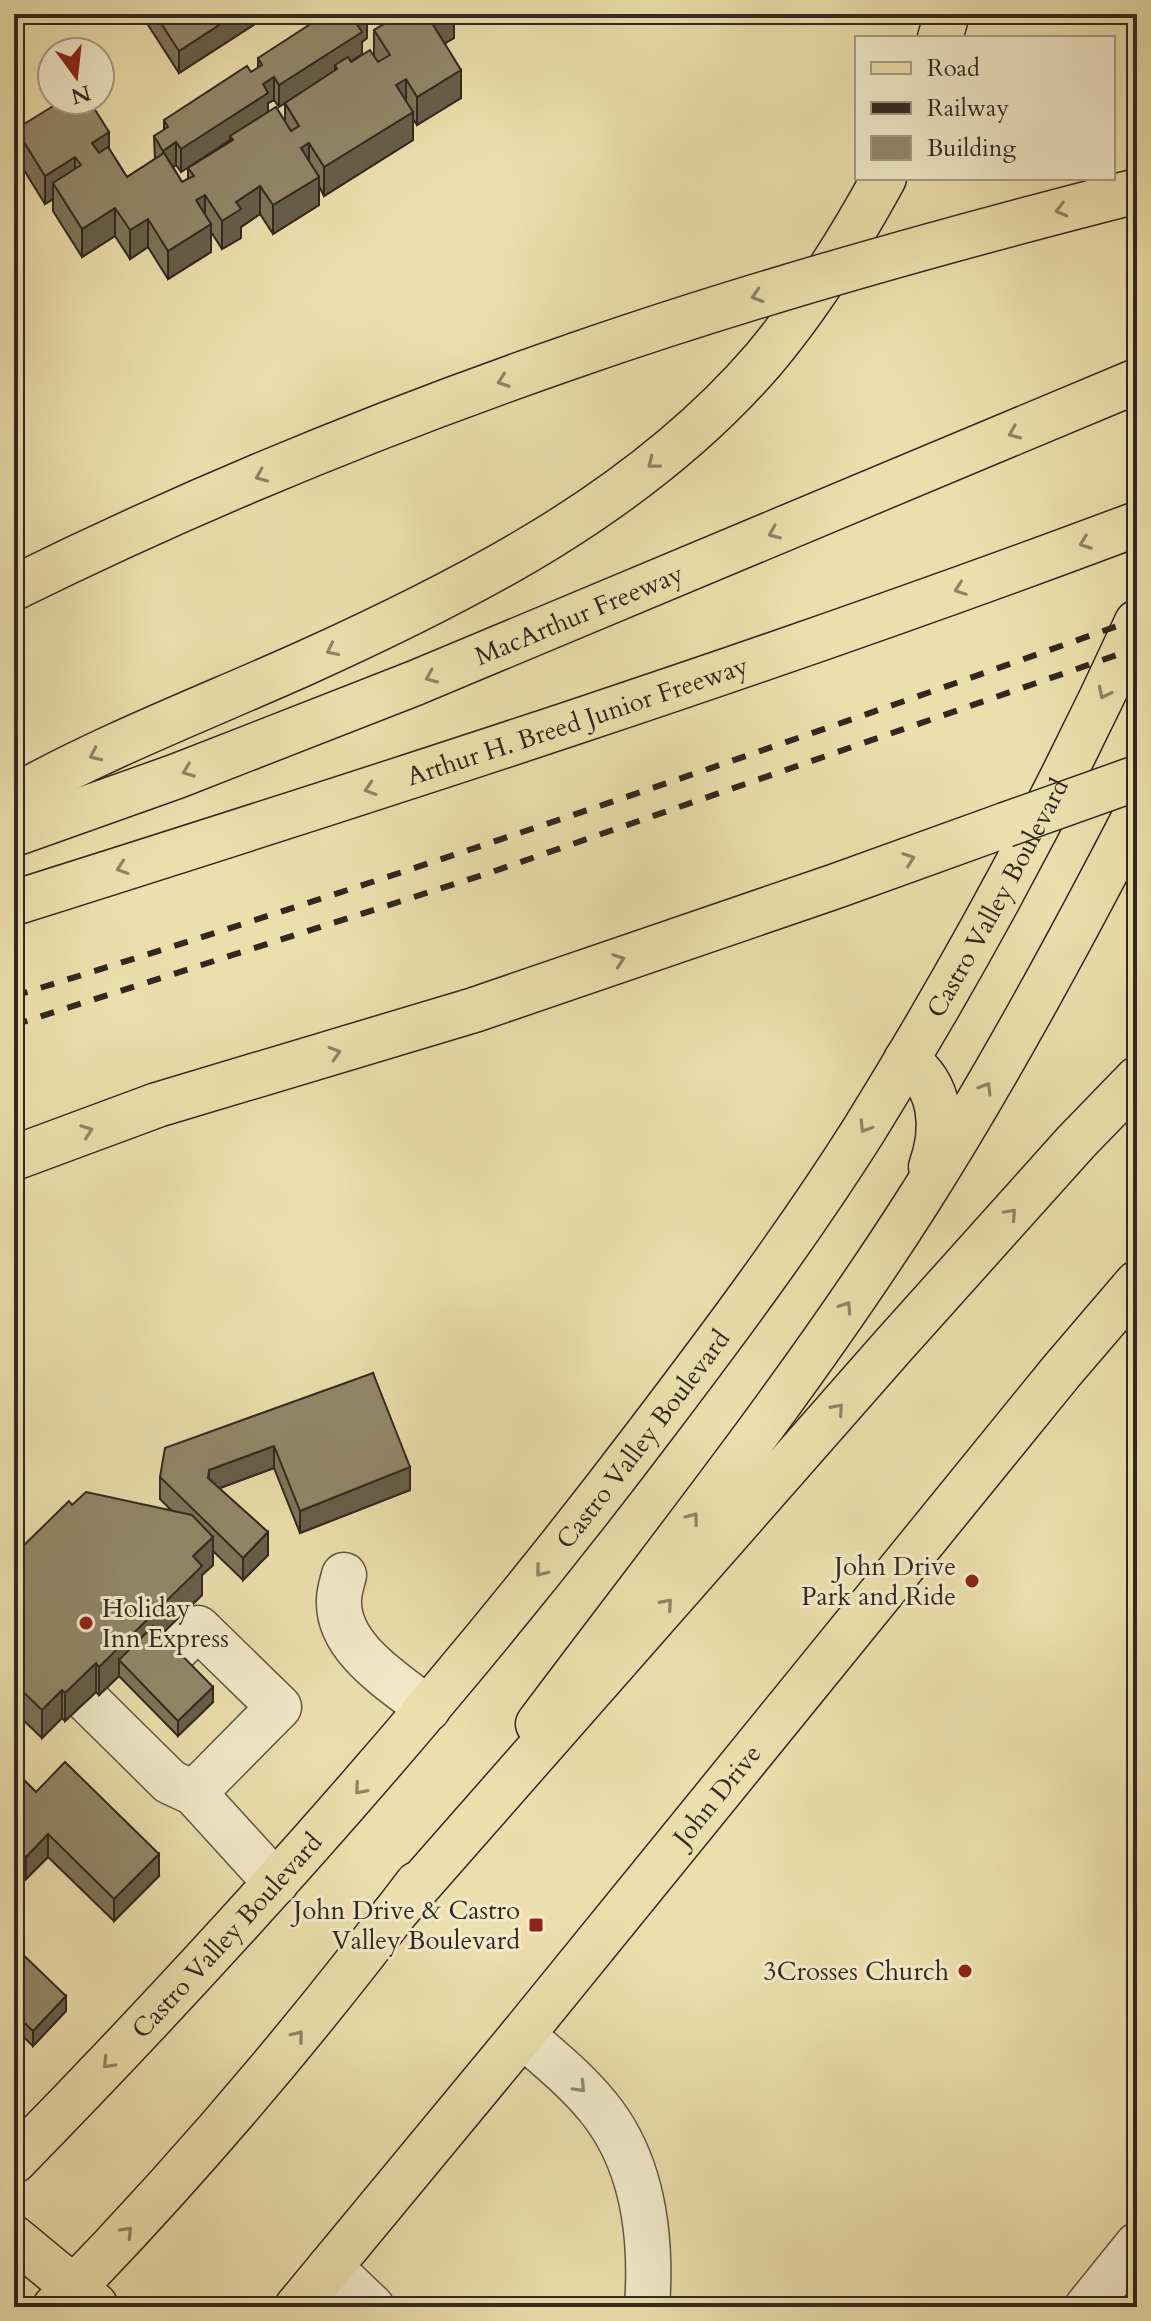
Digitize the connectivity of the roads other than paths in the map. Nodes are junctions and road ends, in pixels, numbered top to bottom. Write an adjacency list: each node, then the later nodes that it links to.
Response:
1 (947, 14): 2 (main road)
2 (941, 36)
3 (883, 180): 10 (main road, one-way to 10)
4 (1137, 191): 7 (main road, one-way to 7, bridge)
5 (1137, 381): 13 (main road, MacArthur Freeway, one-way to 13)
6 (1137, 524): 14 (main road, Arthur H. Breed Junior Freeway, one-way to 14)
7 (14, 588)
8 (1137, 622): 15 (main road, Castro Valley Boulevard, one-way to 15)
9 (1137, 778): 12 (main road, bridge)
10 (14, 797)
11 (1137, 811): 12 (main road, bridge); 18 (main road, one-way to 11)
12 (1005, 825): 17 (main road, one-way to 12)
13 (14, 834)
14 (14, 903)
15 (906, 1060): 18 (main road); 23 (main road, Castro Valley Boulevard, one-way to 23)
16 (1137, 1079): 26 (main road, one-way to 16)
17 (14, 1158)
18 (917, 1203): 26 (main road, one-way to 18)
19 (1137, 1283): 27 (main road, John Drive)
20 (344, 1575): 23 (lane)
21 (168, 1657): 24 (lane)
22 (108, 1702): 24 (lane)
23 (428, 1709): 25 (main road, Castro Valley Boulevard, one-way to 25)
24 (194, 1793): 25 (lane)
25 (276, 1883): 28 (main road, Castro Valley Boulevard, one-way to 28)
26 (393, 1915): 32 (main road, one-way to 26)
27 (522, 2035): 31 (main road, John Drive); 35 (lane, one-way to 35)
28 (14, 2161)
29 (14, 2238): 32 (main road)
30 (1137, 2245): 36 (lane)
31 (330, 2267): 33 (main road, John Drive); 34 (lane)
32 (75, 2301)
33 (297, 2307)
34 (372, 2307)
35 (647, 2307)
36 (1087, 2307)

